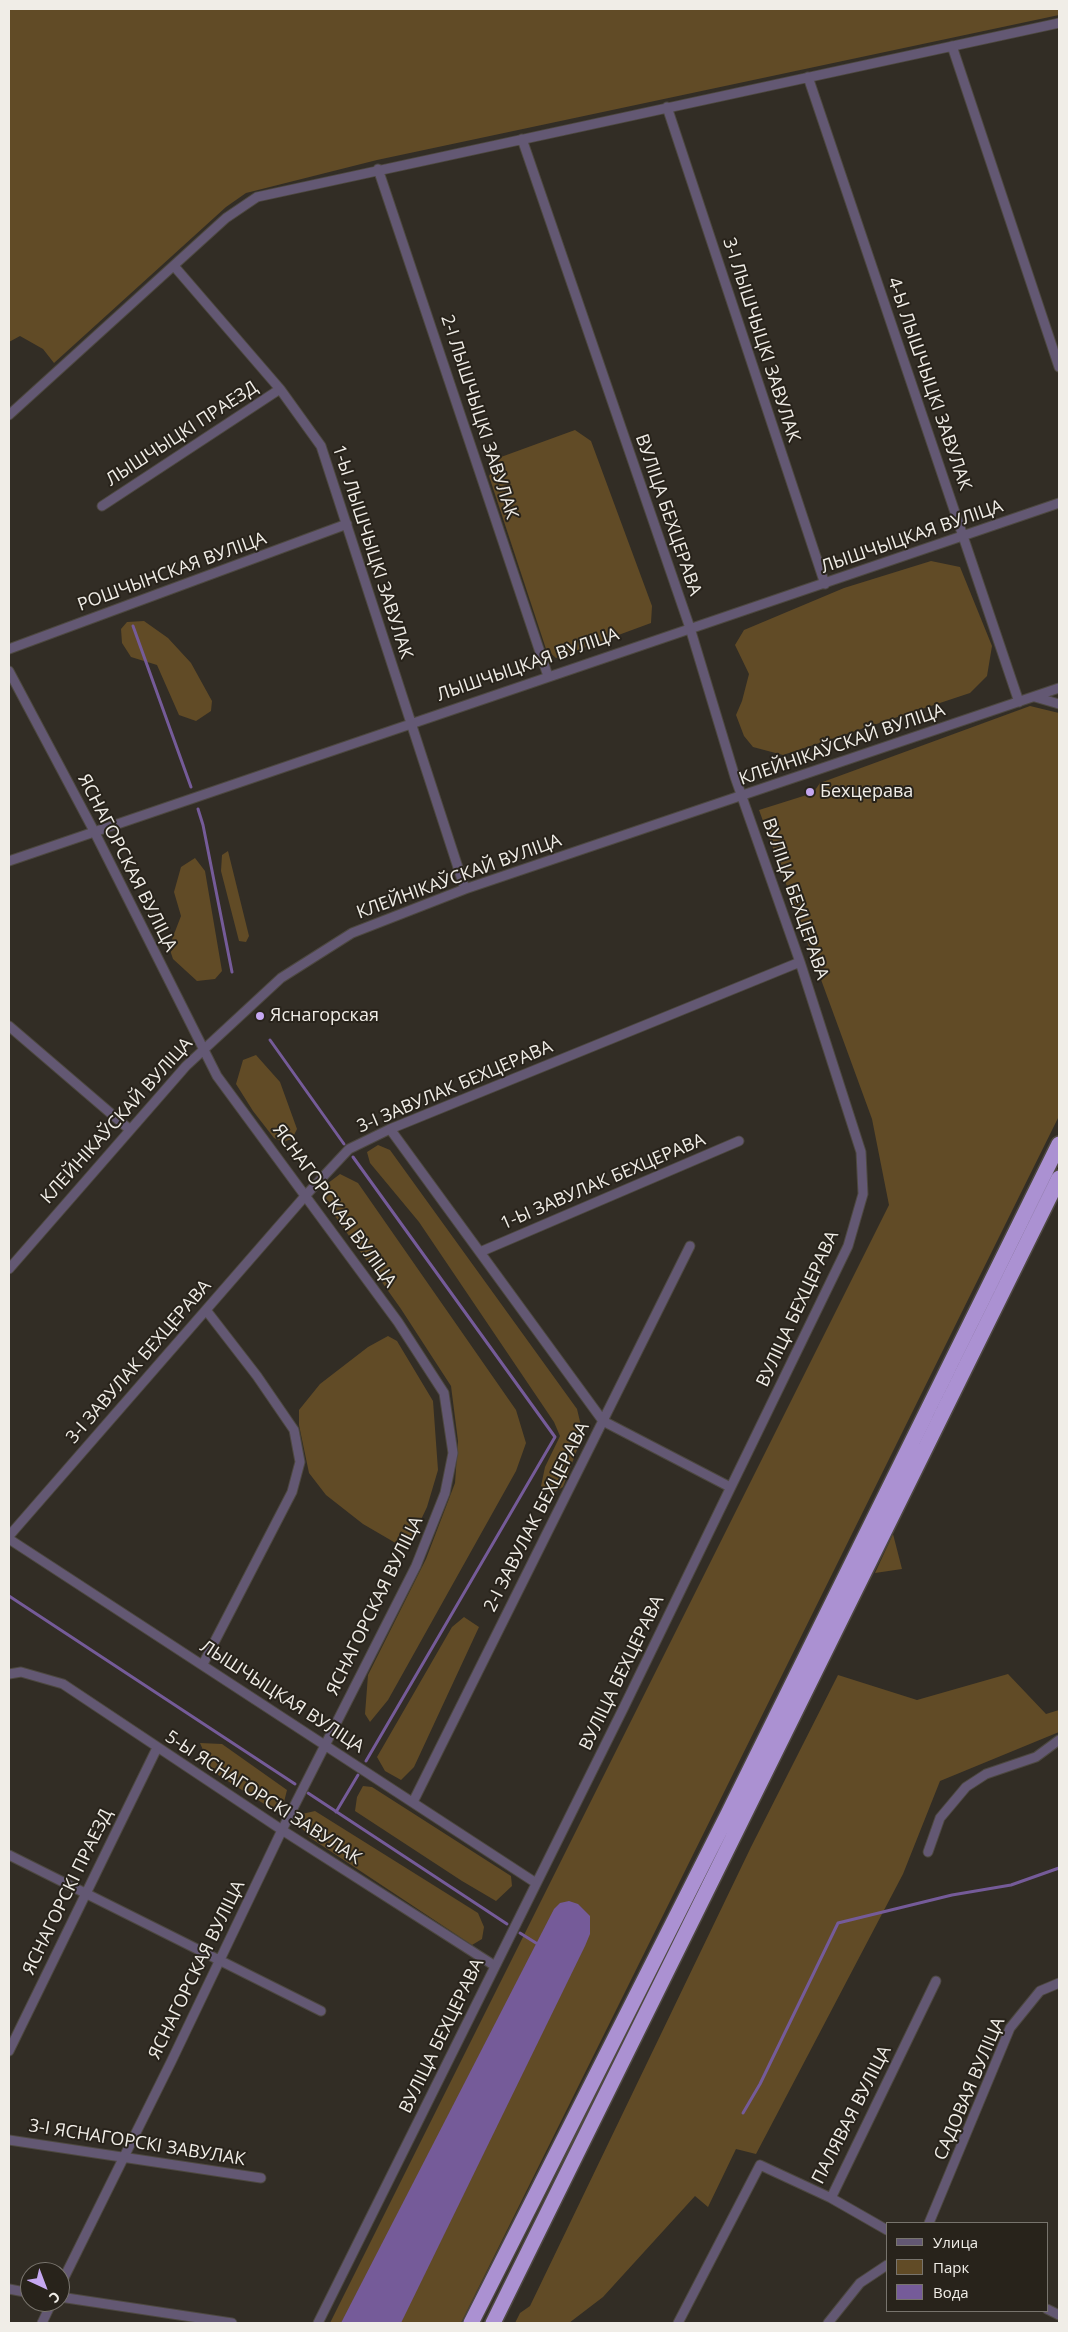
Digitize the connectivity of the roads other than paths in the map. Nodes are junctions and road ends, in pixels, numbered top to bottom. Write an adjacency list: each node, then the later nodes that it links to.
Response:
1 (1059, 23): 2 (street)
2 (952, 46): 3 (street); 8 (street)
3 (808, 77): 4 (street); 14 (street, 4-Ы ЛЫШЧЫЦКІ ЗАВУЛАК)
4 (667, 107): 5 (street); 15 (street, 3-І ЛЫШЧЫЦКІ ЗАВУЛАК)
5 (522, 139): 6 (street); 16 (street, ВУЛІЦА БЕХЦЕРАВА)
6 (378, 169): 7 (street); 19 (street, 2-І ЛЫШЧЫЦКІ ЗАВУЛАК)
7 (174, 266): 9 (street, 1-Ы ЛЫШЧЫЦКІ ЗАВУЛАК); 10 (street)
8 (1059, 367)
9 (280, 389): 12 (street, ЛЫШЧЫЦКІ ПРАЕЗД); 13 (street, 1-Ы ЛЫШЧЫЦКІ ЗАВУЛАК)
10 (9, 415)
11 (1059, 503): 14 (street, ЛЫШЧЫЦКАЯ ВУЛІЦА)
12 (102, 506)
13 (347, 524): 17 (street, РОШЧЫНСКАЯ ВУЛІЦА); 24 (street, 1-Ы ЛЫШЧЫЦКІ ЗАВУЛАК)
14 (963, 536): 15 (street, ЛЫШЧЫЦКАЯ ВУЛІЦА); 22 (street, 4-Ы ЛЫШЧЫЦКІ ЗАВУЛАК)
15 (825, 584): 16 (street, ЛЫШЧЫЦКАЯ ВУЛІЦА)
16 (690, 628): 19 (street, ЛЫШЧЫЦКАЯ ВУЛІЦА); 25 (street, ВУЛІЦА БЕХЦЕРАВА)
17 (9, 650)
18 (9, 671): 26 (street, ЯСНАГОРСКАЯ ВУЛІЦА)
19 (548, 676): 24 (street, ЛЫШЧЫЦКАЯ ВУЛІЦА)
20 (1059, 688): 21 (street, КЛЕЙНІКАЎСКАЙ ВУЛІЦА)
21 (1034, 697): 22 (street, КЛЕЙНІКАЎСКАЙ ВУЛІЦА); 23 (street)
22 (1019, 702): 25 (street, КЛЕЙНІКАЎСКАЙ ВУЛІЦА)
23 (1059, 704)
24 (410, 723): 26 (street, ЛЫШЧЫЦКАЯ ВУЛІЦА); 28 (street, 1-Ы ЛЫШЧЫЦКІ ЗАВУЛАК)
25 (742, 796): 28 (street, КЛЕЙНІКАЎСКАЙ ВУЛІЦА); 29 (street, ВУЛІЦА БЕХЦЕРАВА)
26 (94, 830): 27 (street, ЛЫШЧЫЦКАЯ ВУЛІЦА); 31 (street, ЯСНАГОРСКАЯ ВУЛІЦА)
27 (9, 861)
28 (465, 889): 31 (street, КЛЕЙНІКАЎСКАЙ ВУЛІЦА)
29 (800, 962): 33 (street, 3-І ЗАВУЛАК БЕХЦЕРАВА); 43 (street, ВУЛІЦА БЕХЦЕРАВА)
30 (9, 1026): 32 (street)
31 (203, 1049): 32 (street, КЛЕЙНІКАЎСКАЙ ВУЛІЦА); 37 (street, ЯСНАГОРСКАЯ ВУЛІЦА)
32 (129, 1129): 40 (street, КЛЕЙНІКАЎСКАЙ ВУЛІЦА)
33 (390, 1129): 37 (street, 3-І ЗАВУЛАК БЕХЦЕРАВА); 39 (street)
34 (739, 1141): 39 (street, 1-Ы ЗАВУЛАК БЕХЦЕРАВА)
35 (1059, 1144): 73 (highway)
36 (1059, 1178): 74 (highway)
37 (306, 1195): 41 (street, 3-І ЗАВУЛАК БЕХЦЕРАВА); 48 (street, ЯСНАГОРСКАЯ ВУЛІЦА)
38 (690, 1246): 42 (street, 2-І ЗАВУЛАК БЕХЦЕРАВА)
39 (480, 1252): 42 (street)
40 (9, 1269)
41 (206, 1310): 44 (street, 3-І ЗАВУЛАК БЕХЦЕРАВА); 45 (street)
42 (603, 1421): 43 (street); 50 (street, 2-І ЗАВУЛАК БЕХЦЕРАВА)
43 (730, 1487): 54 (street, ВУЛІЦА БЕХЦЕРАВА)
44 (9, 1538): 45 (street, ЛЫШЧЫЦКАЯ ВУЛІЦА)
45 (203, 1664): 48 (street, ЛЫШЧЫЦКАЯ ВУЛІЦА)
46 (9, 1674): 49 (street, 5-Ы ЯСНАГОРСКІ ЗАВУЛАК)
47 (1059, 1740): 52 (street)
48 (326, 1744): 50 (street, ЛЫШЧЫЦКАЯ ВУЛІЦА); 51 (street, ЯСНАГОРСКАЯ ВУЛІЦА)
49 (157, 1748): 51 (street, 5-Ы ЯСНАГОРСКІ ЗАВУЛАК); 55 (street, ЯСНАГОРСКІ ПРАЕЗД)
50 (413, 1802): 54 (street, ЛЫШЧЫЦКАЯ ВУЛІЦА)
51 (282, 1830): 56 (street, ЯСНАГОРСКАЯ ВУЛІЦА); 57 (street, 5-Ы ЯСНАГОРСКІ ЗАВУЛАК)
52 (928, 1852)
53 (9, 1855): 55 (street)
54 (536, 1883): 57 (street, ВУЛІЦА БЕХЦЕРАВА)
55 (86, 1892): 56 (street); 61 (street, ЯСНАГОРСКІ ПРАЕЗД)
56 (219, 1960): 60 (street); 63 (street, ЯСНАГОРСКАЯ ВУЛІЦА)
57 (495, 1966): 72 (street, ВУЛІЦА БЕХЦЕРАВА)
58 (936, 1981): 65 (street, ПАЛЯВАЯ ВУЛІЦА)
59 (1059, 1982): 66 (street, САДОВАЯ ВУЛІЦА)
60 (321, 2011)
61 (9, 2051)
62 (9, 2140): 63 (street, 3-І ЯСНАГОРСКІ ЗАВУЛАК)
63 (122, 2159): 64 (street, 3-І ЯСНАГОРСКІ ЗАВУЛАК); 68 (street, ЯСНАГОРСКАЯ ВУЛІЦА)
64 (261, 2178)
65 (831, 2198): 67 (street); 75 (street, ПАЛЯВАЯ ВУЛІЦА)
66 (929, 2222)
67 (886, 2229)
68 (70, 2266)
69 (886, 2266): 76 (street)
70 (70, 2299): 71 (street)
71 (232, 2323)
72 (318, 2323)
73 (471, 2323)
74 (493, 2323)
75 (678, 2323)
76 (828, 2323)

